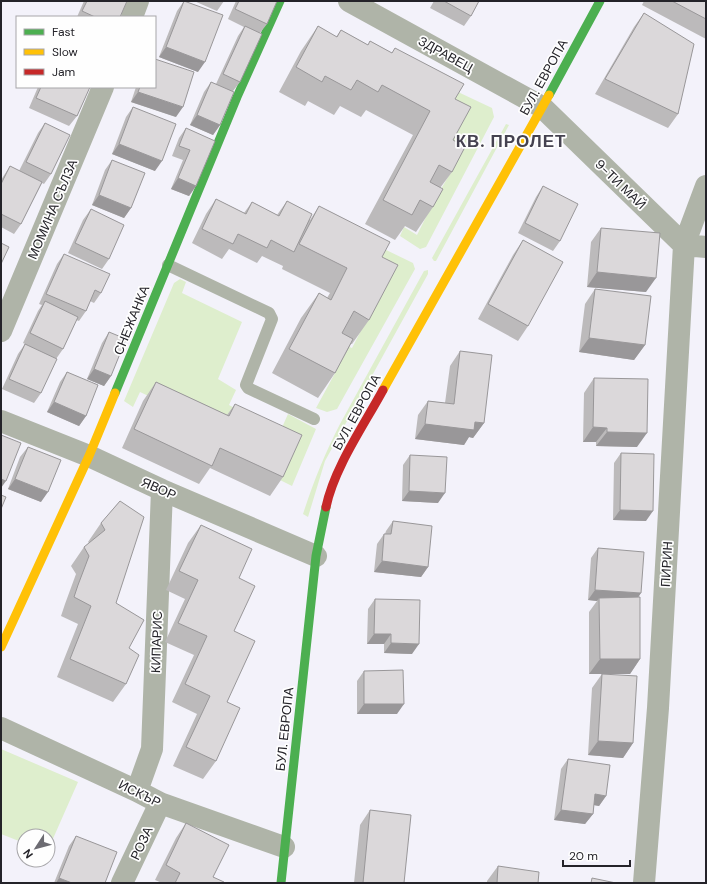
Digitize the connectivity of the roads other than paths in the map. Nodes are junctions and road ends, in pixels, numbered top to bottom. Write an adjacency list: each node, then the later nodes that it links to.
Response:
1 (138, 1): 5 (street)
2 (280, 1): 11 (street, СНЕЖАНКА)
3 (349, 1): 7 (street, ЗДРАВЕЦ)
4 (600, 1): 7 (street, БУЛ. ЕВРОПА)
5 (132, 16)
6 (102, 88): 12 (street, МОМИНА СЪЛЗА)
7 (542, 106): 9 (street, 9-ТИ МАЙ); 17 (street, БУЛ. ЕВРОПА)
8 (706, 186): 9 (street, ПИРИН)
9 (684, 245): 10 (street); 25 (street, ПИРИН)
10 (706, 247)
11 (168, 265): 13 (lane); 15 (street, СНЕЖАНКА)
12 (1, 331)
13 (314, 419)
14 (1, 421): 15 (street, ЯВОР)
15 (89, 456): 16 (street, ЯВОР); 18 (street, СНЕЖАНКА)
16 (162, 490): 17 (street, ЯВОР); 20 (street, КИПАРИС)
17 (316, 556): 22 (street, БУЛ. ЕВРОПА)
18 (1, 647)
19 (1, 728): 20 (street, ИСКЪР)
20 (137, 791): 21 (street, ИСКЪР)
21 (160, 803): 22 (street, ИСКЪР); 23 (street, РОЗА)
22 (284, 847): 24 (street, БУЛ. ЕВРОПА)
23 (122, 883)
24 (281, 883)
25 (644, 883)

